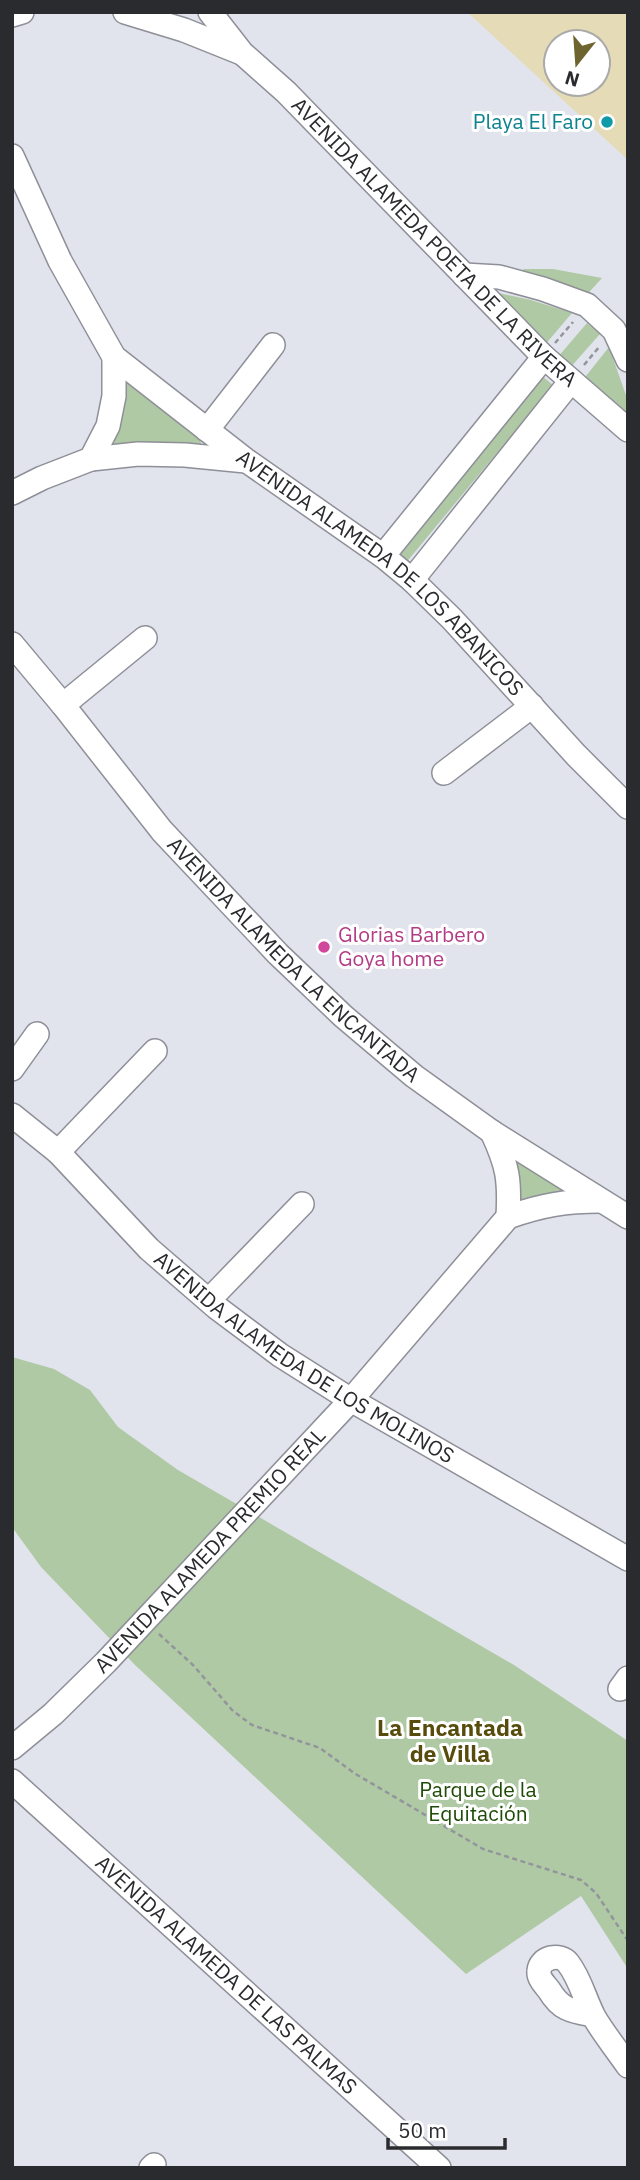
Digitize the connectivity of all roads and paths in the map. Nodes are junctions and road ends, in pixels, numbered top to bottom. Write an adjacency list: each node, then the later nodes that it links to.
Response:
1 (22, 12): 4 (street)
2 (210, 12): 5 (street, AVENIDA ALAMEDA POETA DE LA RIVERA)
3 (132, 13): 5 (street, AVENIDA ALAMEDA POETA DE LA RIVERA)
4 (12, 15)
5 (242, 53): 8 (street, AVENIDA ALAMEDA POETA DE LA RIVERA)
6 (12, 156): 7 (street)
7 (17, 180): 12 (street)
8 (464, 275): 9 (street); 13 (street, AVENIDA ALAMEDA POETA DE LA RIVERA)
9 (587, 305): 10 (street); 13 (path)
10 (614, 330): 14 (street); 15 (path)
11 (273, 345): 16 (street)
12 (114, 357): 16 (street, AVENIDA ALAMEDA DE LOS ABANICOS); 18 (street)
13 (544, 357): 15 (street, AVENIDA ALAMEDA POETA DE LA RIVERA); 21 (street)
14 (628, 360)
15 (571, 381): 17 (street, AVENIDA ALAMEDA POETA DE LA RIVERA); 22 (street)
16 (207, 430): 19 (street, AVENIDA ALAMEDA DE LOS ABANICOS)
17 (628, 430)
18 (91, 459): 19 (street); 20 (street)
19 (247, 461): 21 (street, AVENIDA ALAMEDA DE LOS ABANICOS)
20 (12, 494)
21 (383, 556): 22 (street, AVENIDA ALAMEDA DE LOS ABANICOS)
22 (412, 580): 26 (street, AVENIDA ALAMEDA DE LOS ABANICOS)
23 (145, 638): 25 (street)
24 (12, 644): 25 (street, AVENIDA ALAMEDA LA ENCANTADA)
25 (63, 705): 33 (street, AVENIDA ALAMEDA LA ENCANTADA)
26 (532, 706): 27 (street); 28 (street, AVENIDA ALAMEDA DE LOS ABANICOS)
27 (444, 773)
28 (628, 807)
29 (37, 1034): 31 (street)
30 (155, 1051): 34 (street)
31 (12, 1069)
32 (12, 1115): 34 (street, AVENIDA ALAMEDA DE LOS MOLINOS)
33 (492, 1132): 35 (street, AVENIDA ALAMEDA LA ENCANTADA); 37 (street)
34 (58, 1152): 39 (street, AVENIDA ALAMEDA DE LOS MOLINOS)
35 (601, 1201): 37 (street, AVENIDA ALAMEDA PREMIO REAL); 38 (street, AVENIDA ALAMEDA LA ENCANTADA)
36 (302, 1205): 39 (street)
37 (508, 1217): 40 (street, AVENIDA ALAMEDA PREMIO REAL)
38 (628, 1217)
39 (209, 1300): 40 (street, AVENIDA ALAMEDA DE LOS MOLINOS)
40 (351, 1400): 41 (street, AVENIDA ALAMEDA DE LOS MOLINOS); 42 (street, AVENIDA ALAMEDA PREMIO REAL)
41 (628, 1559)
42 (144, 1621): 43 (street, AVENIDA ALAMEDA PREMIO REAL); 45 (path)
43 (12, 1748)
44 (12, 1781): 48 (street, AVENIDA ALAMEDA DE LAS PALMAS)
45 (628, 1941)
46 (593, 2015): 47 (street)
47 (628, 2066)
48 (439, 2168)

